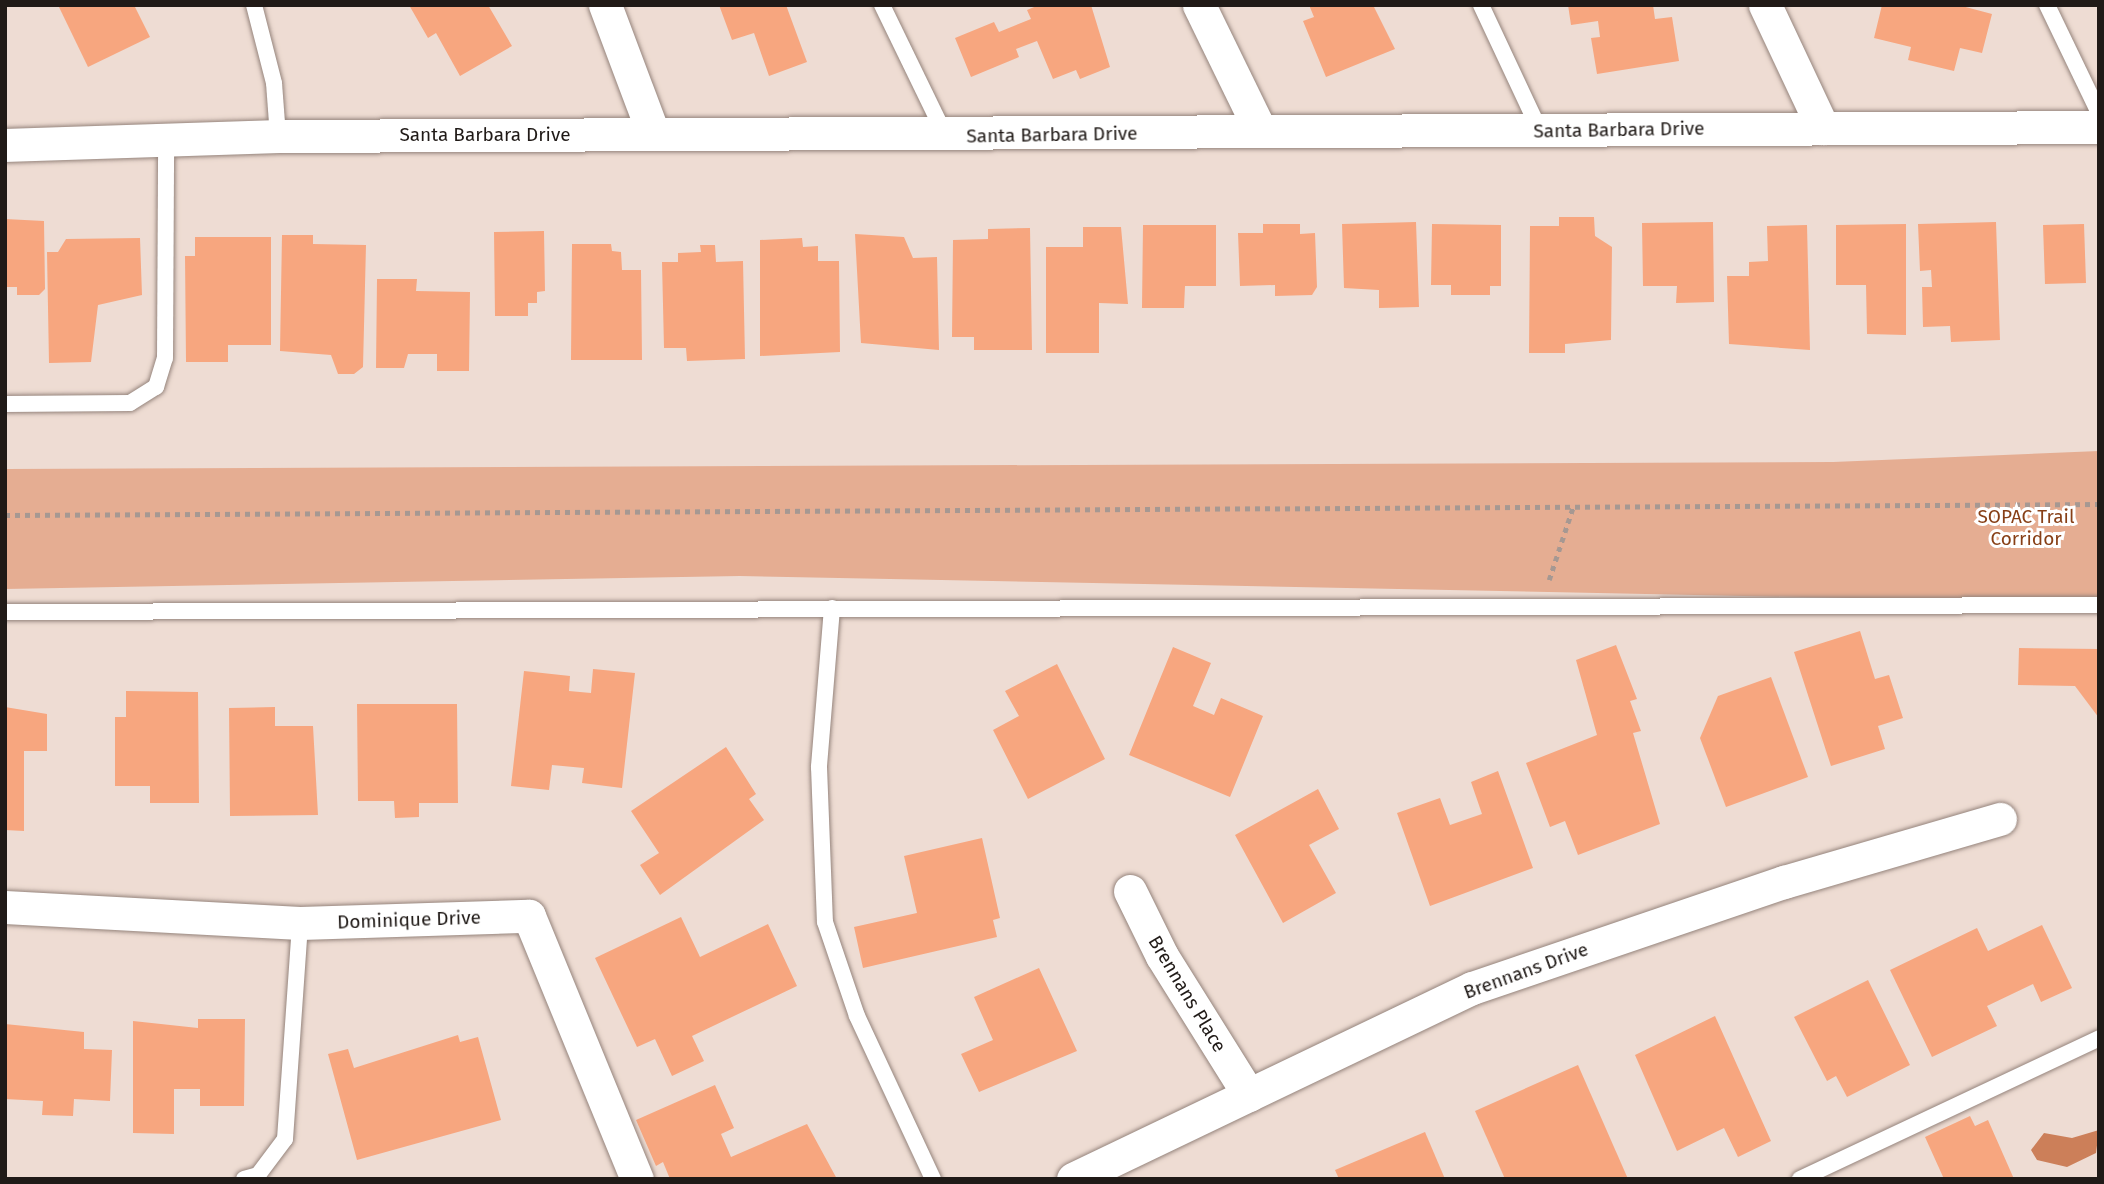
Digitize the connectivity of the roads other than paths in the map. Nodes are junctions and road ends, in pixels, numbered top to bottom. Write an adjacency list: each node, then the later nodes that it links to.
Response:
1 (254, 5): 14 (lane)
2 (605, 5): 13 (street)
3 (882, 5): 15 (lane)
4 (1199, 5): 11 (street)
5 (1481, 5): 12 (lane)
6 (1765, 5): 10 (street)
7 (2047, 5): 8 (lane)
8 (2099, 113)
9 (2099, 127): 10 (street, Santa Barbara Drive)
10 (1823, 128): 12 (street, Santa Barbara Drive)
11 (1260, 130): 12 (street, Santa Barbara Drive); 15 (street, Santa Barbara Drive)
12 (1540, 131)
13 (653, 134): 14 (street, Santa Barbara Drive); 15 (street, Santa Barbara Drive)
14 (278, 136): 16 (street, Santa Barbara Drive)
15 (946, 137)
16 (166, 141): 17 (street, Santa Barbara Drive); 18 (lane)
17 (5, 145)
18 (5, 404)
19 (2099, 606): 20 (lane)
20 (832, 608): 21 (lane); 30 (lane)
21 (5, 612)
22 (2000, 819): 27 (street, Brennans Drive)
23 (1130, 891): 27 (street, Brennans Place)
24 (5, 907): 25 (street, Dominique Drive)
25 (300, 923): 28 (lane); 29 (street, Dominique Drive)
26 (2099, 1038): 32 (lane)
27 (1249, 1095): 31 (street, Brennans Drive)
28 (244, 1179)
29 (636, 1179)
30 (933, 1179)
31 (1073, 1179)
32 (1800, 1179)

